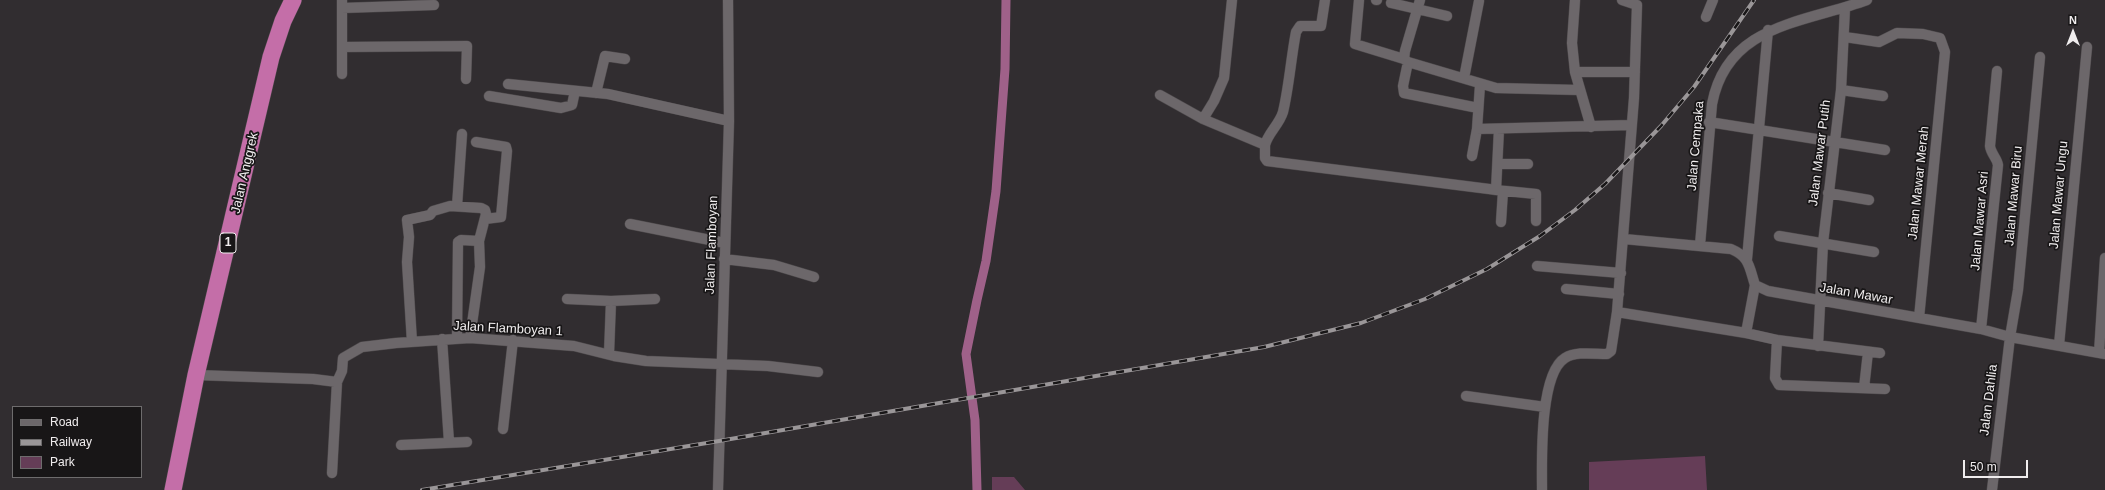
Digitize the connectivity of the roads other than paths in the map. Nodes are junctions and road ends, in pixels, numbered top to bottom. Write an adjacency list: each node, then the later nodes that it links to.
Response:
1 (293, 0): 105 (highway, Jalan Anggrek / 1)
2 (728, 0): 43 (street, Jalan Flamboyan)
3 (1232, 0): 42 (street)
4 (1325, 0): 53 (street)
5 (1359, 0): 25 (street)
6 (1575, 0): 27 (street)
7 (1622, 0): 12 (street)
8 (1713, 0): 18 (street)
9 (1479, 1): 30 (street)
10 (1863, 1): 16 (street, Jalan Cempaka)
11 (1391, 2): 14 (street)
12 (1637, 2): 28 (street)
13 (342, 4): 15 (street); 21 (street)
14 (1419, 4): 17 (street); 25 (street)
15 (434, 5)
16 (1845, 8): 19 (street, Jalan Cempaka); 20 (street, Jalan Mawar Putih)
17 (1447, 16)
18 (1706, 16)
19 (1768, 30): 44 (street, Jalan Cempaka); 49 (street)
20 (1845, 37): 35 (street, Jalan Mawar Putih); 87 (street, Jalan Mawar Merah)
21 (342, 47): 29 (street); 31 (street)
22 (2088, 47): 97 (street, Jalan Mawar Ungu)
23 (2040, 57): 90 (street, Jalan Mawar Biru)
24 (625, 59): 37 (street)
25 (1406, 61): 30 (street); 41 (street)
26 (1997, 71): 88 (street, Jalan Mawar Asri)
27 (1575, 72): 28 (street); 34 (street)
28 (1635, 72): 45 (street)
29 (342, 74)
30 (1464, 78): 33 (street)
31 (466, 79)
32 (508, 84): 36 (street)
33 (1480, 85): 34 (street); 41 (street)
34 (1579, 90): 46 (street)
35 (1841, 90): 40 (street); 51 (street, Jalan Mawar Putih)
36 (575, 91): 37 (street); 39 (street)
37 (596, 93): 43 (street)
38 (1160, 95): 42 (street)
39 (489, 96)
40 (1883, 96)
41 (1478, 108): 47 (street)
42 (1203, 119): 53 (street)
43 (729, 121): 69 (street, Jalan Flamboyan)
44 (1709, 122): 49 (street); 71 (street, Jalan Cempaka)
45 (1631, 125): 46 (street); 67 (street)
46 (1591, 127): 48 (street)
47 (1477, 129): 48 (street); 55 (street)
48 (1499, 129): 56 (street)
49 (1760, 129): 51 (street); 75 (street)
50 (462, 134): 61 (street)
51 (1835, 140): 54 (street); 59 (street, Jalan Mawar Putih)
52 (476, 142): 62 (street)
53 (1265, 145): 58 (street)
54 (1884, 150)
55 (1472, 156)
56 (1498, 164): 57 (street); 58 (street)
57 (1528, 164)
58 (1499, 190): 63 (street); 64 (street)
59 (1828, 193): 60 (street); 70 (street, Jalan Mawar Putih)
60 (1869, 200)
61 (457, 206): 62 (street); 96 (street)
62 (485, 219): 68 (street)
63 (1536, 221)
64 (1501, 222)
65 (630, 224): 69 (street)
66 (1779, 236): 70 (street)
67 (1624, 239): 71 (street); 77 (street)
68 (479, 241): 91 (street); 92 (street)
69 (725, 243): 74 (street, Jalan Flamboyan)
70 (1823, 243): 72 (street); 85 (street, Jalan Mawar Putih)
71 (1700, 245): 75 (street)
72 (1874, 252)
73 (2105, 258): 102 (street)
74 (724, 259): 78 (street); 103 (street, Jalan Flamboyan)
75 (1747, 259): 79 (street)
76 (1537, 266): 77 (street)
77 (1621, 273): 81 (street)
78 (814, 277)
79 (1755, 285): 85 (street, Jalan Mawar); 89 (street)
80 (1566, 289): 81 (street)
81 (1619, 294): 86 (street)
82 (568, 300): 84 (street)
83 (655, 300): 84 (street)
84 (611, 301): 101 (street)
85 (1819, 301): 87 (street, Jalan Mawar); 98 (street, Jalan Mawar Putih)
86 (1617, 312): 89 (street); 110 (street)
87 (1919, 318): 88 (street, Jalan Mawar)
88 (1981, 329): 90 (street, Jalan Mawar)
89 (1746, 333): 95 (street)
90 (2010, 337): 97 (street, Jalan Mawar); 119 (street, Jalan Dahlia)
91 (457, 338): 92 (street, Jalan Flamboyan 1); 93 (street, Jalan Flamboyan 1)
92 (470, 338): 94 (street, Jalan Flamboyan 1)
93 (442, 339): 96 (street, Jalan Flamboyan 1); 112 (street)
94 (513, 340): 101 (street, Jalan Flamboyan 1); 111 (street)
95 (1777, 340): 98 (street); 107 (street)
96 (412, 342): 106 (street, Jalan Flamboyan 1)
97 (2059, 345): 102 (street, Jalan Mawar)
98 (1818, 346): 99 (street)
99 (1868, 352): 100 (street); 107 (street)
100 (1880, 353)
101 (609, 354): 103 (street, Jalan Flamboyan 1)
102 (2102, 354)
103 (720, 365): 104 (street, Jalan Flamboyan 1); 117 (street, Jalan Flamboyan)
104 (818, 372)
105 (196, 375): 106 (street); 116 (highway, Jalan Anggrek / 1)
106 (337, 382): 115 (street, Jalan Flamboyan 1)
107 (1864, 388): 108 (street)
108 (1885, 389)
109 (1466, 396): 110 (street)
110 (1545, 406): 118 (street)
111 (503, 429)
112 (449, 442): 113 (street); 114 (street)
113 (467, 442)
114 (401, 445)
115 (332, 473)
116 (173, 490)
117 (718, 490)
118 (1542, 490)
119 (1992, 490)

